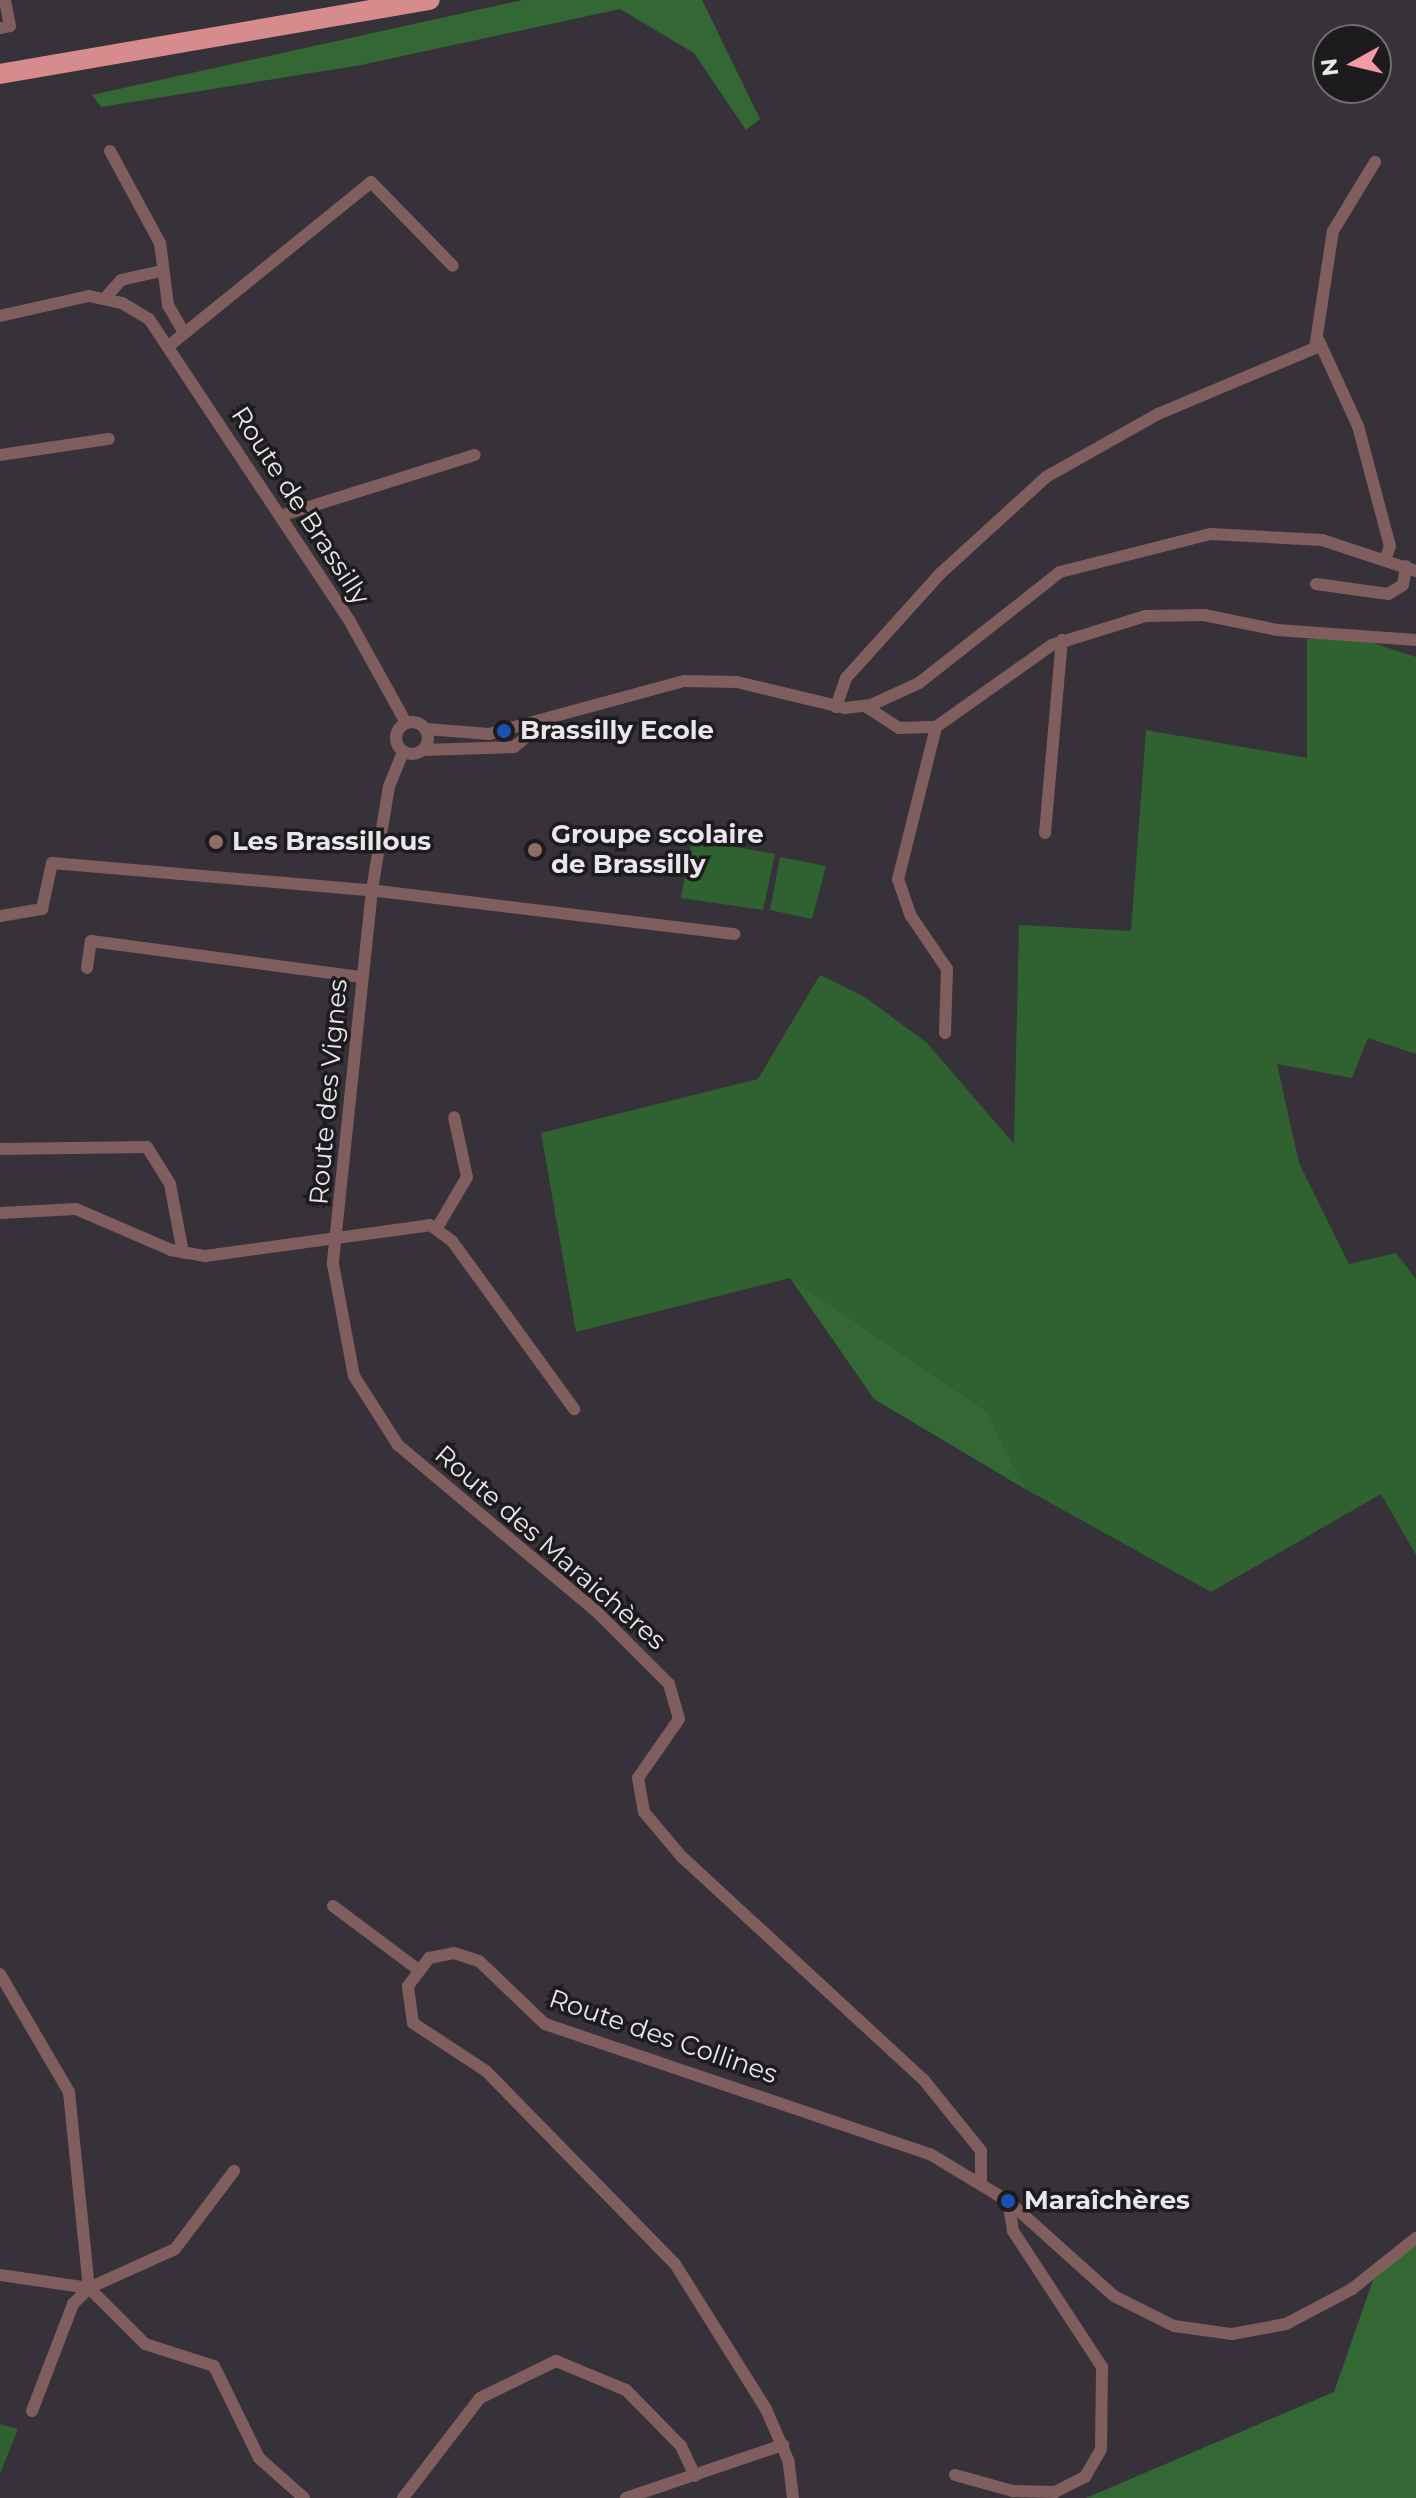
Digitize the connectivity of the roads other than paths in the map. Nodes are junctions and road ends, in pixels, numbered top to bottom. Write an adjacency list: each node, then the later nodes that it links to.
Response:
1 (5, 0): 3 (street)
2 (430, 0): 4 (highway)
3 (5, 27)
4 (0, 74)
5 (110, 151): 8 (street)
6 (1375, 162): 12 (street)
7 (453, 266): 11 (street)
8 (161, 271): 9 (street); 11 (street)
9 (105, 298): 10 (street); 13 (street, Route de Brassilly)
10 (0, 316)
11 (184, 333): 13 (street)
12 (1319, 341): 18 (street); 24 (street)
13 (170, 345): 17 (street, Route de Brassilly)
14 (109, 439): 15 (street)
15 (0, 455)
16 (475, 455): 17 (street)
17 (280, 516): 26 (street, Route de Brassilly)
18 (1386, 557): 19 (street); 23 (street)
19 (1411, 568): 20 (street)
20 (1316, 584)
21 (1062, 640): 22 (street); 27 (street); 31 (street)
22 (1416, 640)
23 (865, 706): 24 (street); 27 (street)
24 (836, 707): 25 (street)
25 (548, 719): 28 (street); 29 (street)
26 (406, 723): 28 (street); 30 (street)
27 (936, 727): 37 (street)
28 (426, 729): 29 (street)
29 (424, 750): 30 (street)
30 (403, 752): 32 (street, Route des Vignes)
31 (1045, 833)
32 (372, 890): 33 (street); 34 (street); 36 (street, Route des Vignes)
33 (0, 916)
34 (734, 934)
35 (87, 968): 36 (street)
36 (362, 977): 42 (street, Route des Vignes)
37 (945, 1033)
38 (454, 1117): 41 (street)
39 (0, 1149): 43 (street)
40 (0, 1213): 43 (street, Route des Vignes)
41 (437, 1228): 42 (street); 44 (street)
42 (336, 1237): 43 (street, Route des Vignes); 49 (street, Route des Maraichères)
43 (183, 1253)
44 (574, 1409)
45 (333, 1906): 46 (street)
46 (416, 1968): 49 (street, Route des Collines); 55 (street)
47 (0, 1974): 53 (street)
48 (234, 2171): 53 (street)
49 (981, 2184): 50 (street, Route des Collines)
50 (1008, 2201): 51 (street, Route des Collines); 56 (street)
51 (1416, 2238)
52 (0, 2275): 53 (street)
53 (89, 2288): 54 (street); 58 (street)
54 (32, 2411)
55 (783, 2445): 57 (street); 61 (street)
56 (955, 2475)
57 (695, 2476): 59 (street); 60 (street)
58 (304, 2498)
59 (403, 2498)
60 (626, 2498)
61 (793, 2498)

